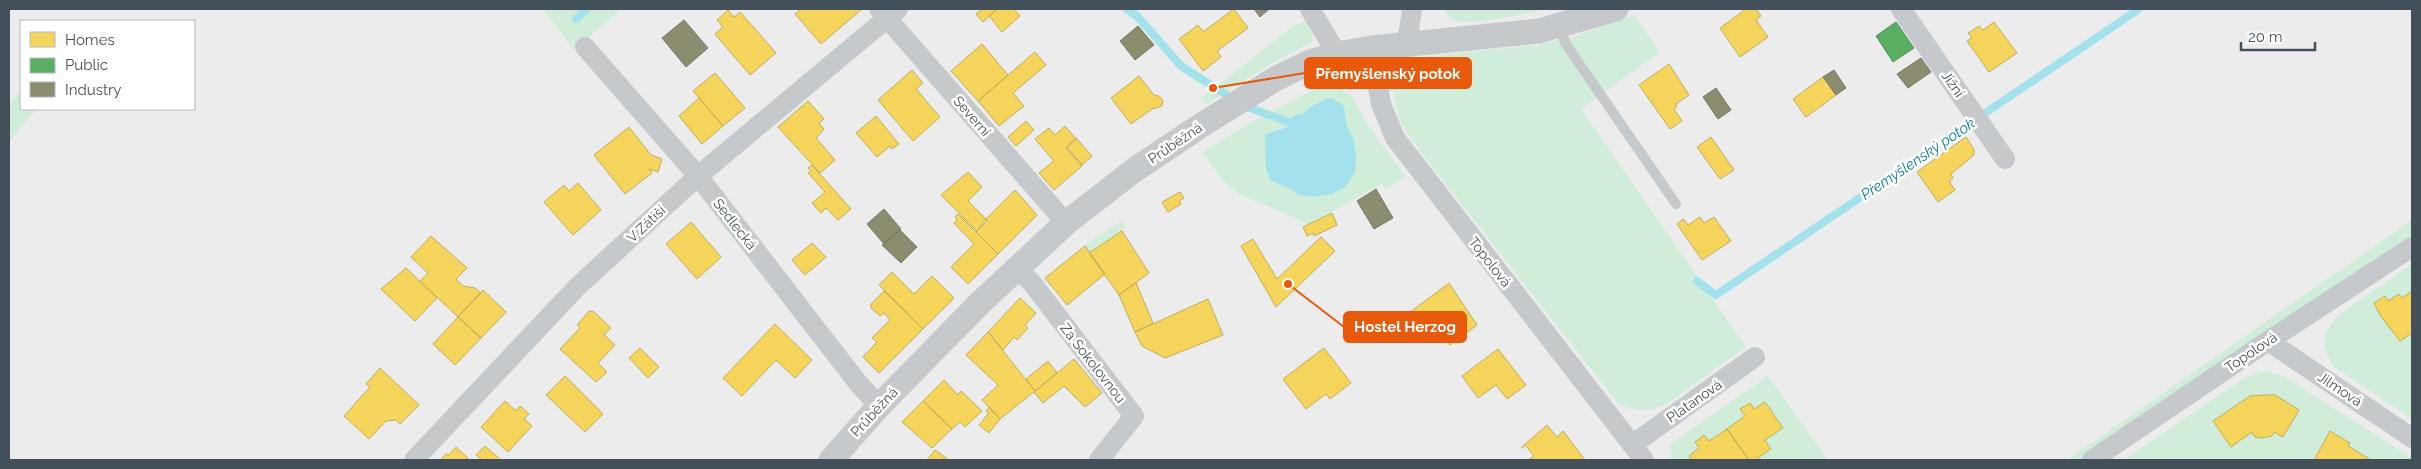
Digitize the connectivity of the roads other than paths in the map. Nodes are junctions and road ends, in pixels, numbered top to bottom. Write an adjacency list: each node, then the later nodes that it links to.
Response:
1 (1310, 9): 10 (street)
2 (1412, 9): 7 (street)
3 (1616, 9): 6 (street, Průběžná)
4 (1901, 9): 11 (street, Jižní)
5 (888, 12): 12 (street, V Zátiší); 14 (street, Severní)
6 (1560, 26): 7 (street, Průběžná); 13 (lane)
7 (1407, 44): 9 (street, Průběžná)
8 (585, 47): 12 (street, Sedlecká)
9 (1372, 48): 10 (street, Průběžná); 21 (street, Topolová)
10 (1337, 54): 14 (street, Průběžná)
11 (2005, 158)
12 (698, 176): 19 (street, Sedlecká); 22 (street, V Zátiší)
13 (1676, 204)
14 (1066, 223): 16 (street, Průběžná)
15 (2412, 247): 17 (street, Topolová)
16 (1016, 267): 19 (street, Průběžná); 24 (street, Za Sokolovnou)
17 (2268, 341): 20 (street, Jilmová); 25 (street, Topolová)
18 (1755, 357): 21 (street, Platanová)
19 (879, 406): 23 (street, Průběžná)
20 (2412, 438)
21 (1638, 453)
22 (414, 460)
23 (831, 460)
24 (1099, 460)
25 (2092, 460)

